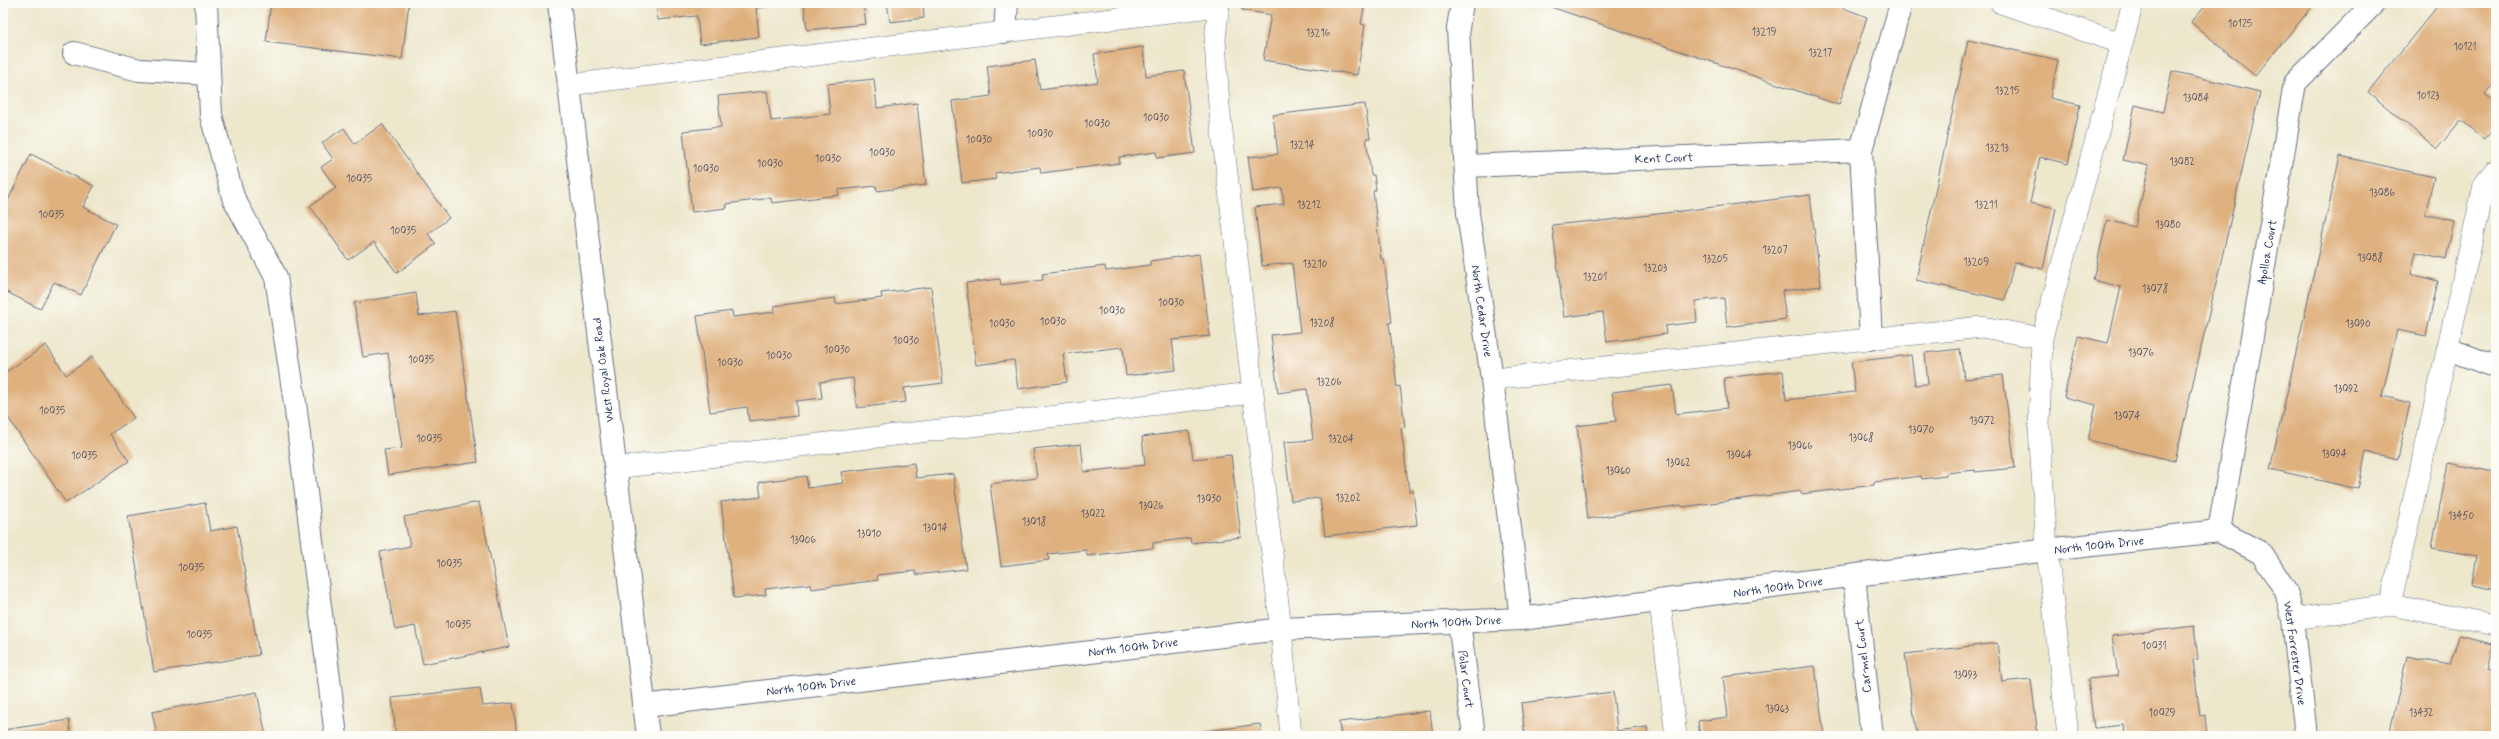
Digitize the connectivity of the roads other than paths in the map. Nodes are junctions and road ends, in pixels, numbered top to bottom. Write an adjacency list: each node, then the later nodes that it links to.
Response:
1 (206, 3): 13 (street)
2 (558, 3): 14 (street, West Royal Oak Road)
3 (1007, 3): 10 (street)
4 (1462, 3): 16 (street, North Cedar Drive)
5 (1901, 3): 15 (street)
6 (2001, 3): 11 (lane)
7 (2133, 3): 11 (lane)
8 (2374, 3): 25 (street, Apolloa Court)
9 (1219, 5): 10 (lane); 23 (lane)
10 (1005, 32): 14 (lane)
11 (2122, 43): 18 (lane)
12 (74, 54): 13 (street)
13 (209, 74): 36 (street)
14 (568, 85): 24 (street, West Royal Oak Road)
15 (1861, 150): 16 (street, Kent Court); 19 (street)
16 (1466, 166): 22 (street, North Cedar Drive)
17 (2496, 170): 20 (lane)
18 (2042, 338): 19 (lane); 26 (lane)
19 (1871, 339): 22 (lane)
20 (2448, 349): 21 (street); 29 (lane)
21 (2496, 367)
22 (1492, 379): 31 (street, North Cedar Drive)
23 (1252, 394): 24 (lane); 34 (lane)
24 (615, 468): 35 (street, West Royal Oak Road)
25 (2220, 531): 26 (street, North 100th Drive); 30 (street, West Forrester Drive)
26 (2047, 550): 27 (street, North 100th Drive); 42 (lane)
27 (1854, 577): 28 (street, North 100th Drive); 41 (street, Carmel Court)
28 (1660, 603): 31 (street, North 100th Drive); 40 (lane)
29 (2390, 605): 30 (lane); 33 (lane)
30 (2293, 618): 43 (street, West Forrester Drive)
31 (1521, 619): 32 (street, North 100th Drive)
32 (1459, 622): 34 (street, North 100th Drive); 39 (street, Polar Court)
33 (2496, 625)
34 (1281, 629): 35 (street, North 100th Drive); 38 (lane)
35 (644, 706): 37 (street, West Royal Oak Road)
36 (336, 736)
37 (648, 736)
38 (1291, 736)
39 (1474, 736)
40 (1676, 736)
41 (1872, 736)
42 (2068, 736)
43 (2306, 736)

